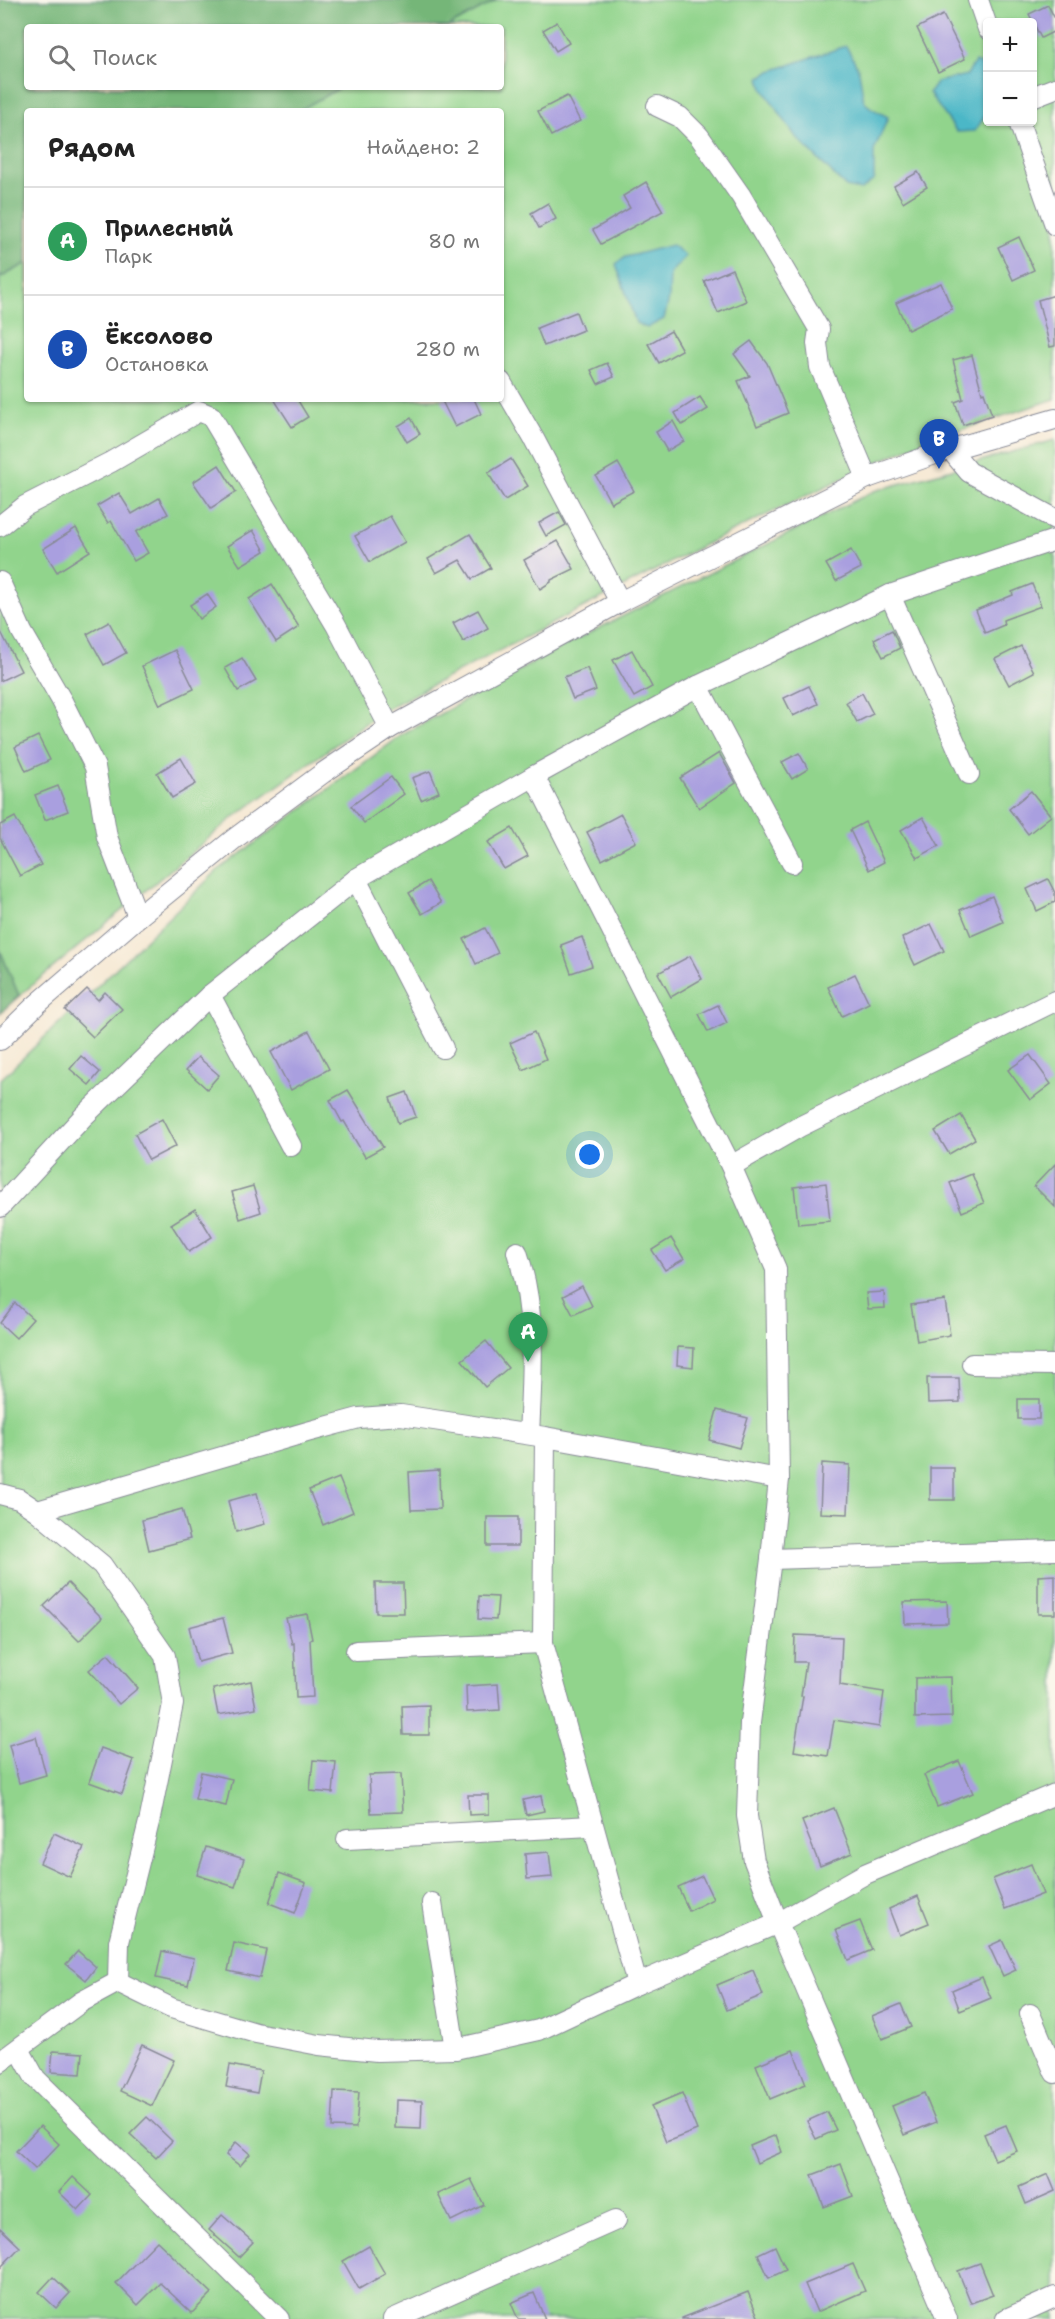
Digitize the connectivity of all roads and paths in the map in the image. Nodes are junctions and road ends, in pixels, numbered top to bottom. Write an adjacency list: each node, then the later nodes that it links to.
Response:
1 (978, 0): 2 (street)
2 (984, 18)
3 (1055, 88): 4 (street)
4 (1037, 95)
5 (657, 106): 11 (street)
6 (1020, 126): 7 (street)
7 (1055, 225)
8 (504, 386): 17 (street)
9 (1055, 419): 10 (street)
10 (950, 449): 11 (street); 12 (street)
11 (867, 478): 17 (street)
12 (1055, 519)
13 (0, 526): 19 (street)
14 (1055, 540): 16 (street)
15 (0, 582): 24 (street)
16 (890, 595): 18 (street); 20 (street)
17 (620, 602): 19 (street)
18 (698, 686): 21 (street); 22 (street)
19 (390, 728): 24 (street)
20 (969, 774)
21 (534, 776): 23 (street); 30 (street)
22 (792, 863)
23 (356, 879): 25 (street); 28 (street)
24 (138, 917): 27 (street)
25 (210, 995): 29 (street); 31 (street)
26 (1055, 1001): 30 (street)
27 (0, 1040)
28 (443, 1048)
29 (291, 1146)
30 (731, 1166): 36 (street)
31 (0, 1207)
32 (517, 1252): 35 (street)
33 (972, 1364): 34 (street)
34 (1055, 1365)
35 (537, 1436): 36 (street); 38 (street); 41 (street)
36 (779, 1479): 40 (street)
37 (0, 1494): 38 (street)
38 (37, 1511): 48 (street)
39 (1055, 1550): 40 (street)
40 (771, 1559): 47 (street)
41 (543, 1643): 42 (street); 44 (street)
42 (356, 1651)
43 (1055, 1794): 47 (street)
44 (592, 1826): 45 (street); 49 (street)
45 (347, 1839)
46 (432, 1903): 52 (street)
47 (778, 1923): 49 (street); 59 (street)
48 (118, 1982): 51 (street); 52 (street)
49 (637, 1983): 52 (street)
50 (1030, 2014): 54 (street)
51 (19, 2049): 53 (street); 57 (street)
52 (455, 2049)
53 (0, 2062)
54 (1055, 2073)
55 (616, 2220): 58 (street)
56 (1055, 2297): 60 (street)
57 (279, 2319)
58 (393, 2319)
59 (947, 2319)
60 (1006, 2319)

